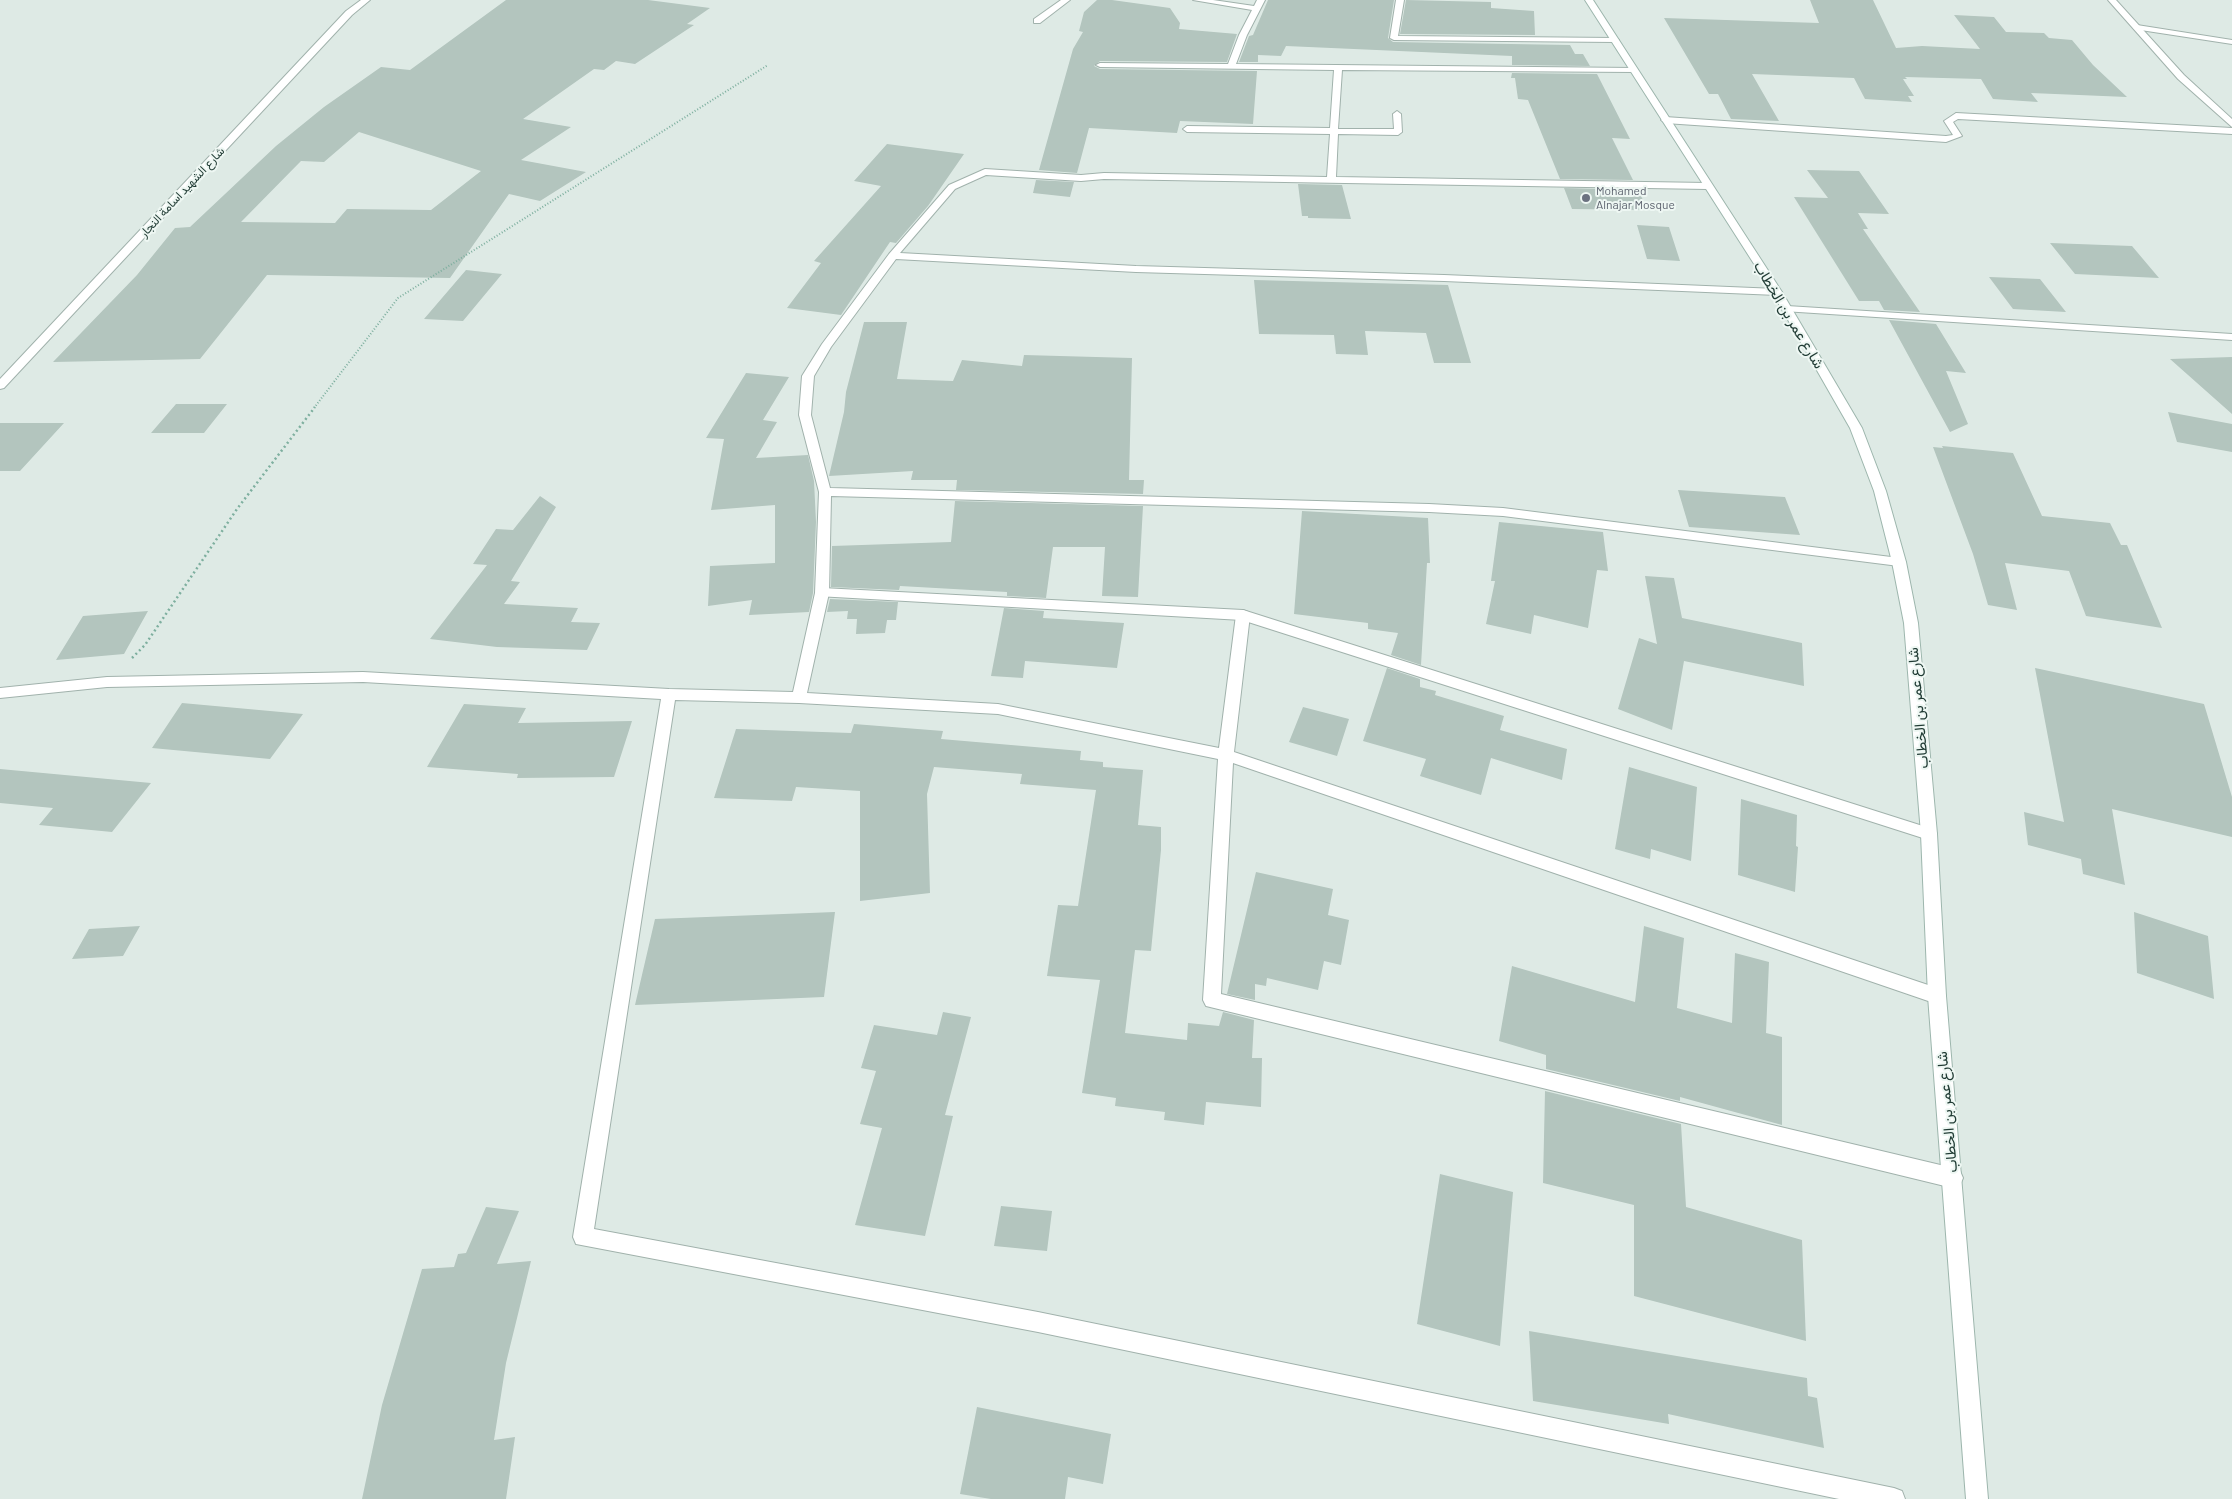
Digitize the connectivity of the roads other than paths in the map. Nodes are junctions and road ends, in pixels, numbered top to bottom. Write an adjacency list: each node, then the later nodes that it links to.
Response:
1 (366, 0): 29 (street, شارع الشهيد اسامة النجار)
2 (1066, 0): 9 (street)
3 (1196, 0): 8 (street)
4 (1260, 0): 8 (street)
5 (1400, 0): 11 (street)
6 (1589, 0): 11 (street, شارع عمر بن الخطاب)
7 (2112, 0): 10 (street)
8 (1256, 8): 14 (street)
9 (1037, 21)
10 (2137, 27): 12 (street); 19 (street)
11 (1615, 40): 16 (street, شارع عمر بن الخطاب)
12 (2232, 42)
13 (1100, 65): 14 (street)
14 (1232, 65): 15 (street)
15 (1338, 67): 16 (street); 22 (street)
16 (1634, 70): 18 (street, شارع عمر بن الخطاب)
17 (1397, 114): 22 (street)
18 (1665, 120): 21 (street); 24 (street, شارع عمر بن الخطاب)
19 (2232, 124)
20 (1187, 129): 22 (street)
21 (2232, 131)
22 (1335, 132): 23 (street)
23 (1331, 180): 24 (street); 25 (street)
24 (1707, 186): 26 (street, شارع عمر بن الخطاب)
25 (893, 256): 26 (street); 30 (street)
26 (1777, 292): 27 (street, شارع عمر بن الخطاب)
27 (1787, 309): 28 (street); 31 (street, شارع عمر بن الخطاب)
28 (2232, 337)
29 (0, 386)
30 (825, 492): 31 (street); 32 (street)
31 (1899, 562): 38 (street, شارع عمر بن الخطاب)
32 (822, 593): 33 (street); 36 (street)
33 (1243, 615): 37 (street); 38 (street)
34 (0, 693): 35 (street)
35 (669, 694): 36 (street); 41 (street)
36 (798, 698): 37 (street)
37 (1226, 755): 39 (street); 40 (street)
38 (1929, 834): 39 (street, شارع عمر بن الخطاب)
39 (1937, 996): 40 (street, شارع عمر بن الخطاب)
40 (1953, 1178): 42 (street, شارع عمر بن الخطاب)
41 (1894, 1499)
42 (1977, 1499)

